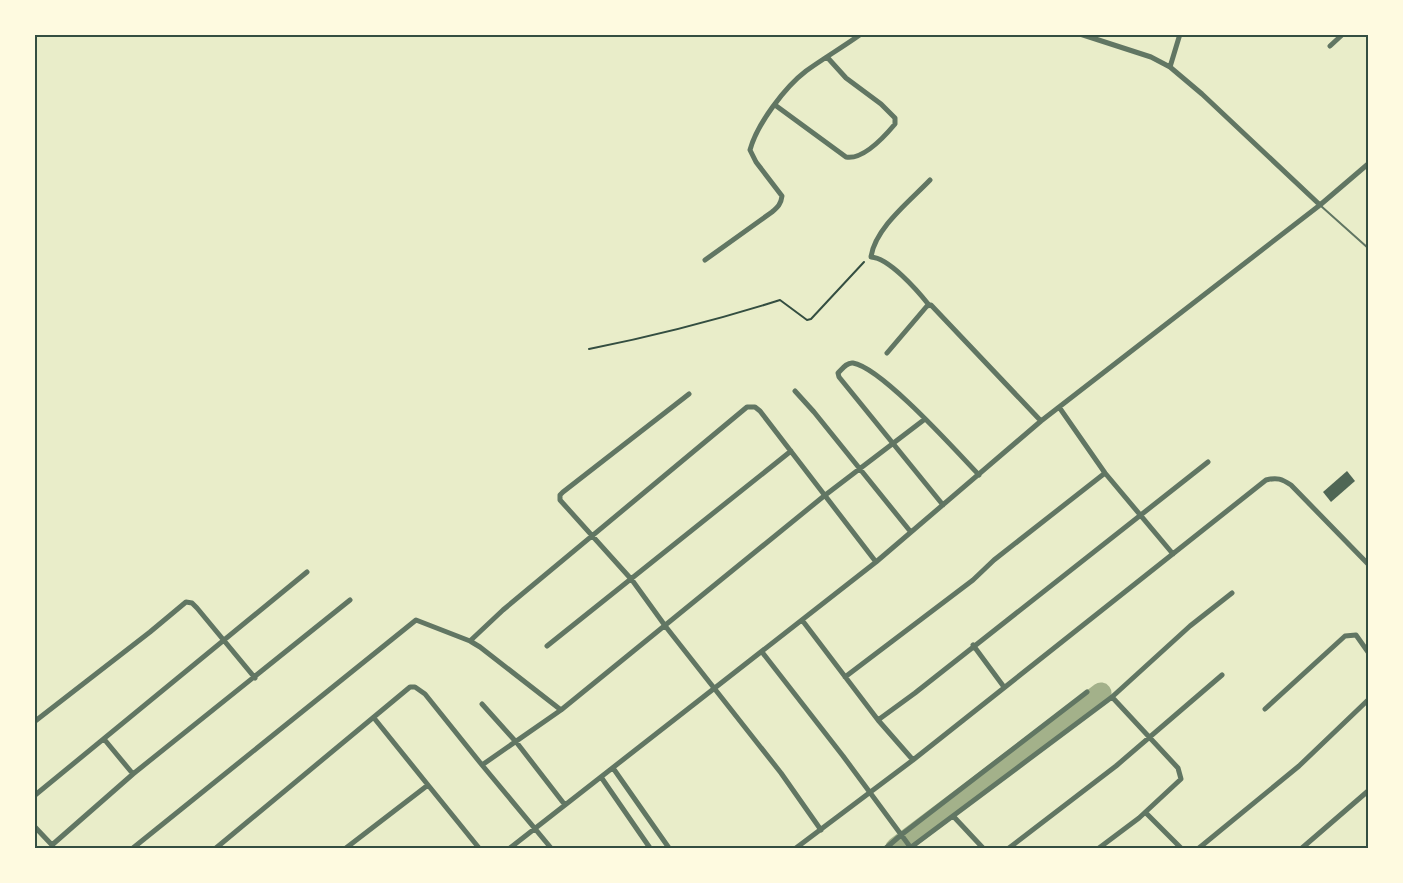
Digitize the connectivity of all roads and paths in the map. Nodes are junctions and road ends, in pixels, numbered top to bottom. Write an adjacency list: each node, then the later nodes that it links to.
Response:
1 (861, 34): 6 (street)
2 (1080, 34): 7 (street)
3 (1180, 34): 7 (street)
4 (1342, 34): 5 (street)
5 (1330, 46)
6 (827, 57): 8 (street); 8 (street)
7 (1170, 67): 11 (street)
8 (775, 105): 14 (street)
9 (1368, 164): 11 (street)
10 (930, 180): 13 (street)
11 (1320, 205): 12 (lane); 20 (street)
12 (1368, 248)
13 (871, 257): 15 (street); 16 (path)
14 (705, 260)
15 (929, 305): 17 (street); 22 (street)
16 (589, 349)
17 (887, 353)
18 (795, 391): 26 (street)
19 (689, 394): 33 (street)
20 (1059, 407): 22 (street); 27 (street)
21 (925, 419): 23 (street); 23 (street); 28 (street)
22 (1041, 421): 28 (street)
23 (893, 444): 26 (street); 30 (street)
24 (791, 451): 29 (street); 33 (street); 38 (street)
25 (1208, 462): 31 (street)
26 (860, 469): 29 (street); 32 (street)
27 (1105, 473): 31 (street); 50 (street)
28 (979, 475): 30 (street)
29 (824, 496): 35 (street); 42 (street)
30 (943, 504): 32 (street)
31 (1140, 517): 34 (street); 45 (street)
32 (910, 531): 35 (street)
33 (592, 537): 38 (street); 44 (street)
34 (1173, 554): 36 (street); 52 (street)
35 (876, 562): 41 (street)
36 (1368, 564)
37 (307, 572): 43 (street)
38 (632, 580): 42 (street); 46 (street)
39 (1233, 593): 55 (street)
40 (350, 600): 51 (street)
41 (802, 620): 47 (street); 50 (street)
42 (666, 627): 53 (street); 59 (street)
43 (226, 640): 51 (street); 62 (street); 64 (street)
44 (470, 640): 59 (street); 84 (street)
45 (973, 645): 52 (street); 61 (street)
46 (547, 646)
47 (762, 652): 53 (street); 73 (street)
48 (1368, 652): 58 (street)
49 (1221, 675): 63 (street)
50 (845, 677): 61 (street)
51 (255, 678): 69 (street)
52 (1004, 687): 66 (street)
53 (715, 688): 68 (street); 80 (street)
54 (1087, 692): 81 (street)
55 (1112, 697): 63 (street); 77 (street)
56 (1368, 700): 98 (street)
57 (482, 704): 65 (street)
58 (1265, 709)
59 (561, 710): 65 (street)
60 (374, 718): 67 (street); 71 (street); 85 (street)
61 (878, 720): 66 (street)
62 (34, 722)
63 (1148, 738): 76 (street); 95 (street)
64 (104, 739): 69 (street); 74 (street)
65 (517, 743): 67 (street); 75 (street)
66 (913, 760): 73 (street)
67 (482, 765): 79 (street)
68 (613, 768): 70 (street); 91 (street)
69 (133, 774): 82 (street)
70 (601, 777): 75 (street); 90 (street)
71 (428, 785): 86 (street); 87 (street)
72 (1368, 791): 99 (street)
73 (870, 793): 80 (street); 81 (street)
74 (34, 796)
75 (565, 804): 79 (street)
76 (1146, 813): 96 (street); 97 (street)
77 (954, 817): 83 (street); 94 (street)
78 (34, 826): 82 (street)
79 (536, 830): 88 (street); 89 (street)
80 (821, 830): 92 (street)
81 (901, 836): 83 (street); 93 (street)
82 (53, 847)
83 (910, 848)
84 (133, 849)
85 (216, 849)
86 (346, 849)
87 (479, 849)
88 (510, 849)
89 (551, 849)
90 (650, 849)
91 (669, 849)
92 (796, 849)
93 (886, 849)
94 (983, 849)
95 (1009, 849)
96 (1099, 849)
97 (1181, 849)
98 (1199, 849)
99 (1302, 849)

